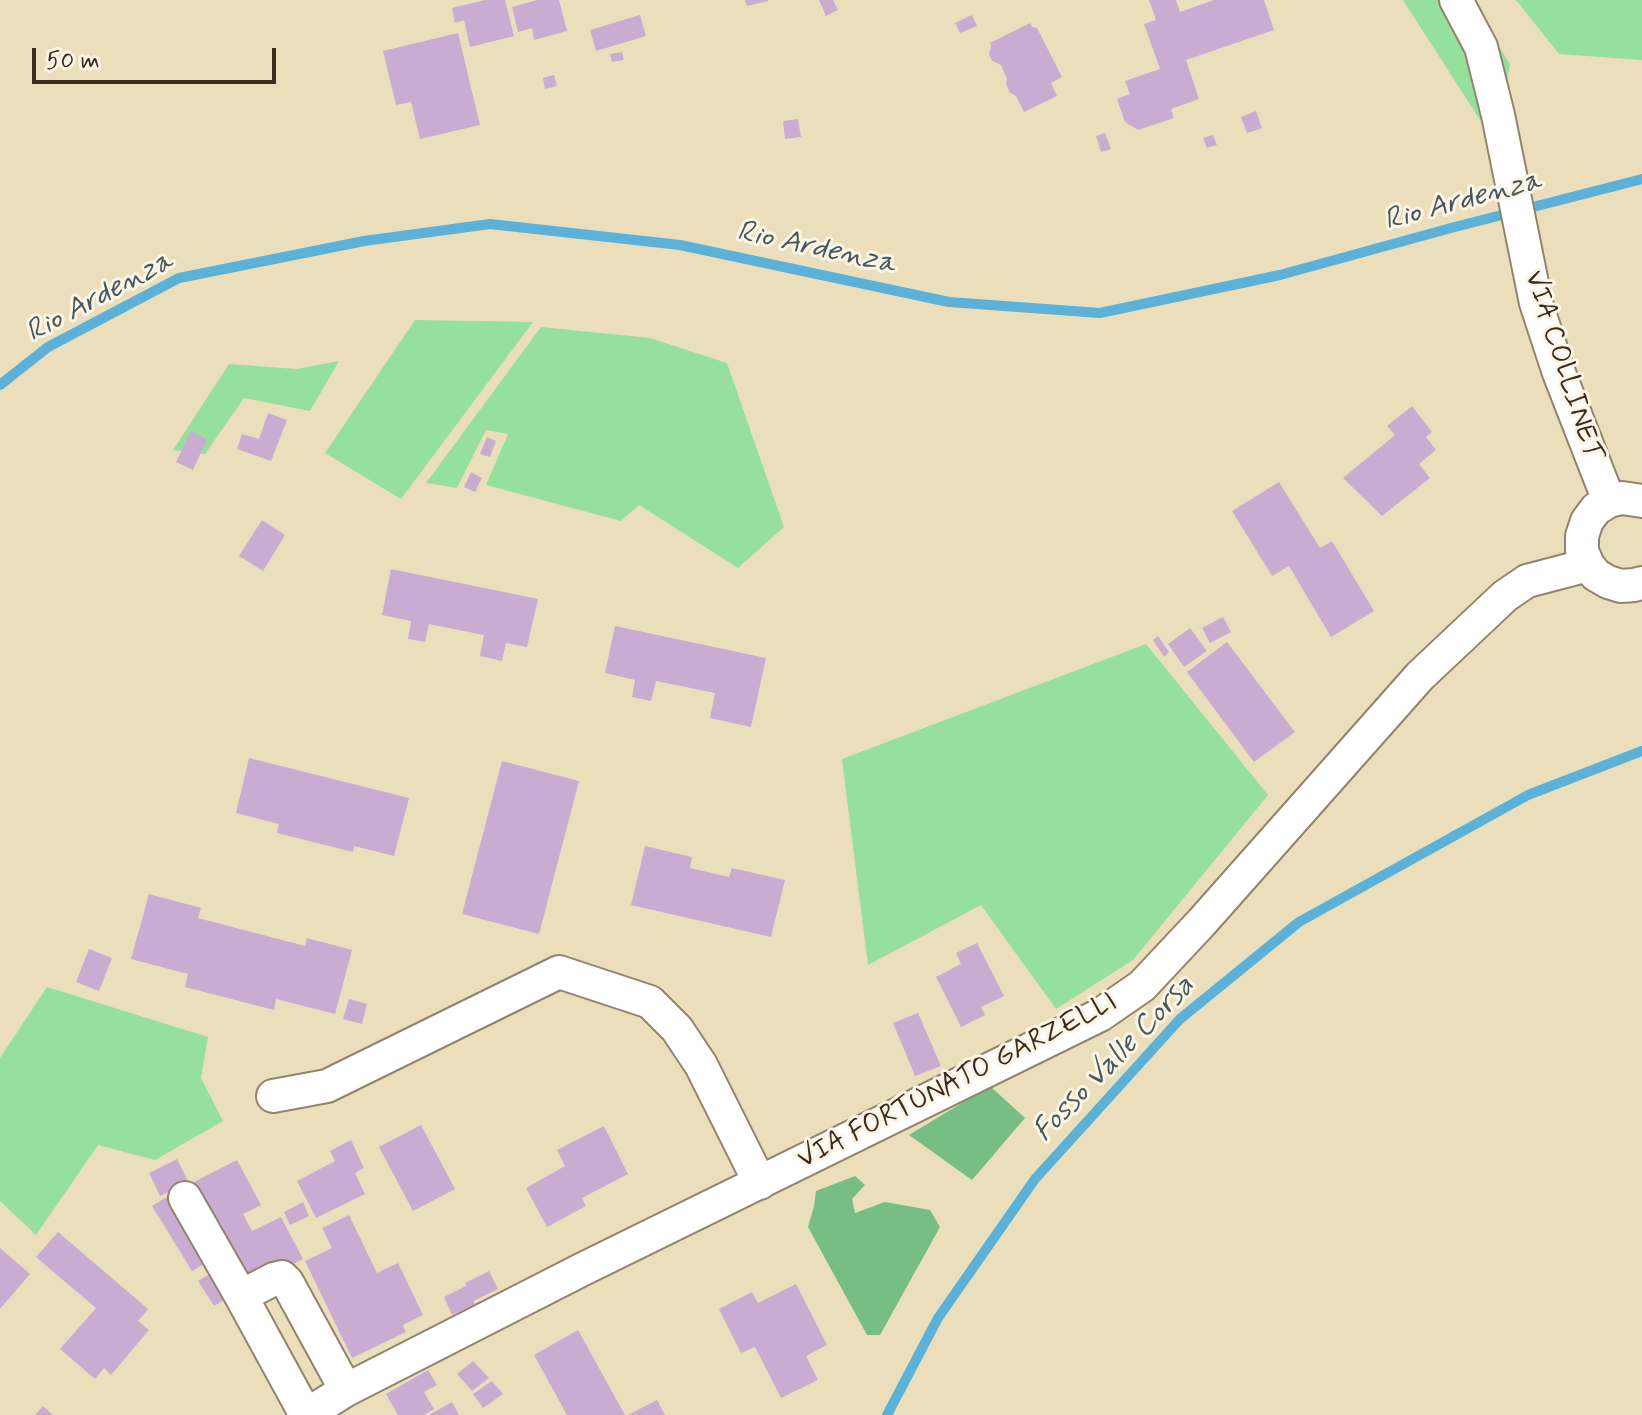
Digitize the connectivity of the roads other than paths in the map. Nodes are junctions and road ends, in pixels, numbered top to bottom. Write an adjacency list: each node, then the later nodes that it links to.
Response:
1 (1456, 0): 2 (street, VIA COLLINET)
2 (1609, 501): 3 (street); 4 (street)
3 (1642, 501)
4 (1588, 565): 5 (street); 7 (street, VIA FORTUNATO GARZELLI)
5 (1642, 583)
6 (273, 1096): 7 (street)
7 (760, 1183): 10 (street, VIA FORTUNATO GARZELLI)
8 (185, 1198): 9 (street)
9 (241, 1296): 10 (street); 10 (street)
10 (321, 1408)

